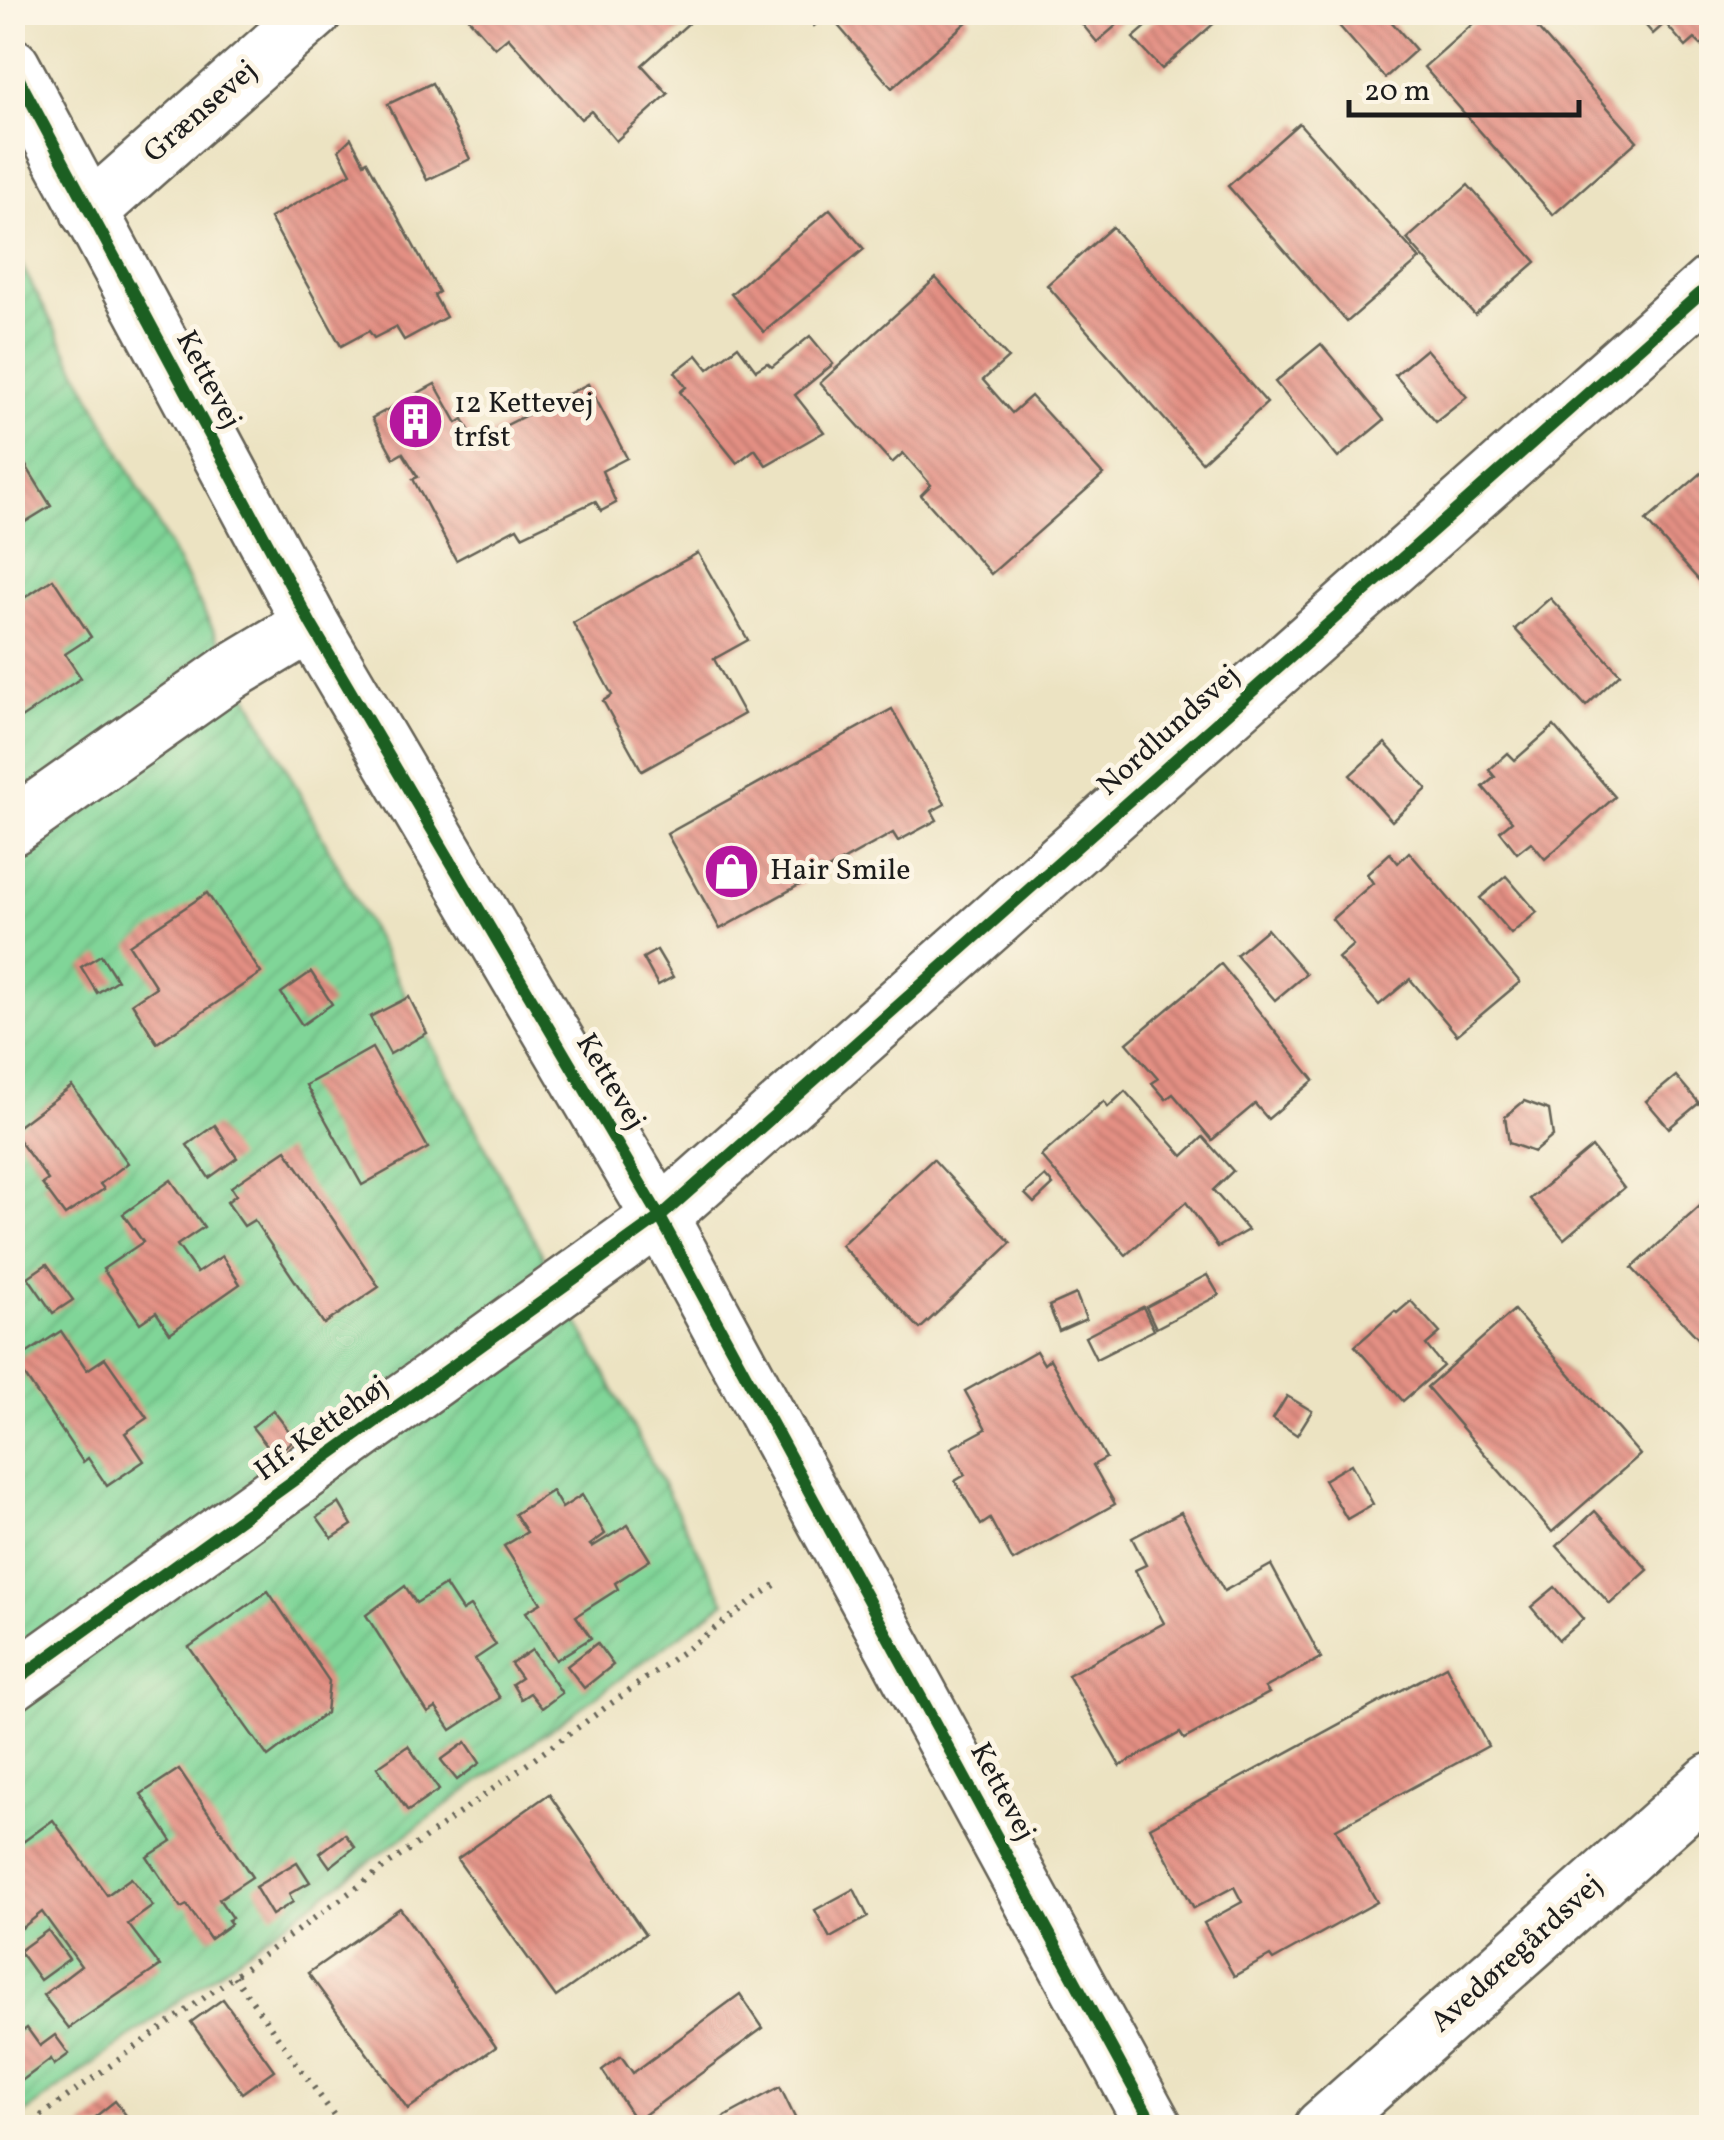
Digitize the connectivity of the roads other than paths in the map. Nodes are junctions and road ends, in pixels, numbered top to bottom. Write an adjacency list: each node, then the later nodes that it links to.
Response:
1 (314, 12): 3 (street, Grænsevej)
2 (12, 66): 3 (street, Kettevej)
3 (88, 212): 5 (street, Kettevej)
4 (1712, 283): 7 (street, Nordlundsvej)
5 (311, 624): 6 (street); 7 (street, Kettevej)
6 (12, 827)
7 (660, 1217): 8 (street, Hf. Kettehøj); 10 (street, Kettevej)
8 (12, 1683)
9 (1712, 1780): 11 (street, Avedøregårdsvej)
10 (1155, 2128)
11 (1322, 2128)

